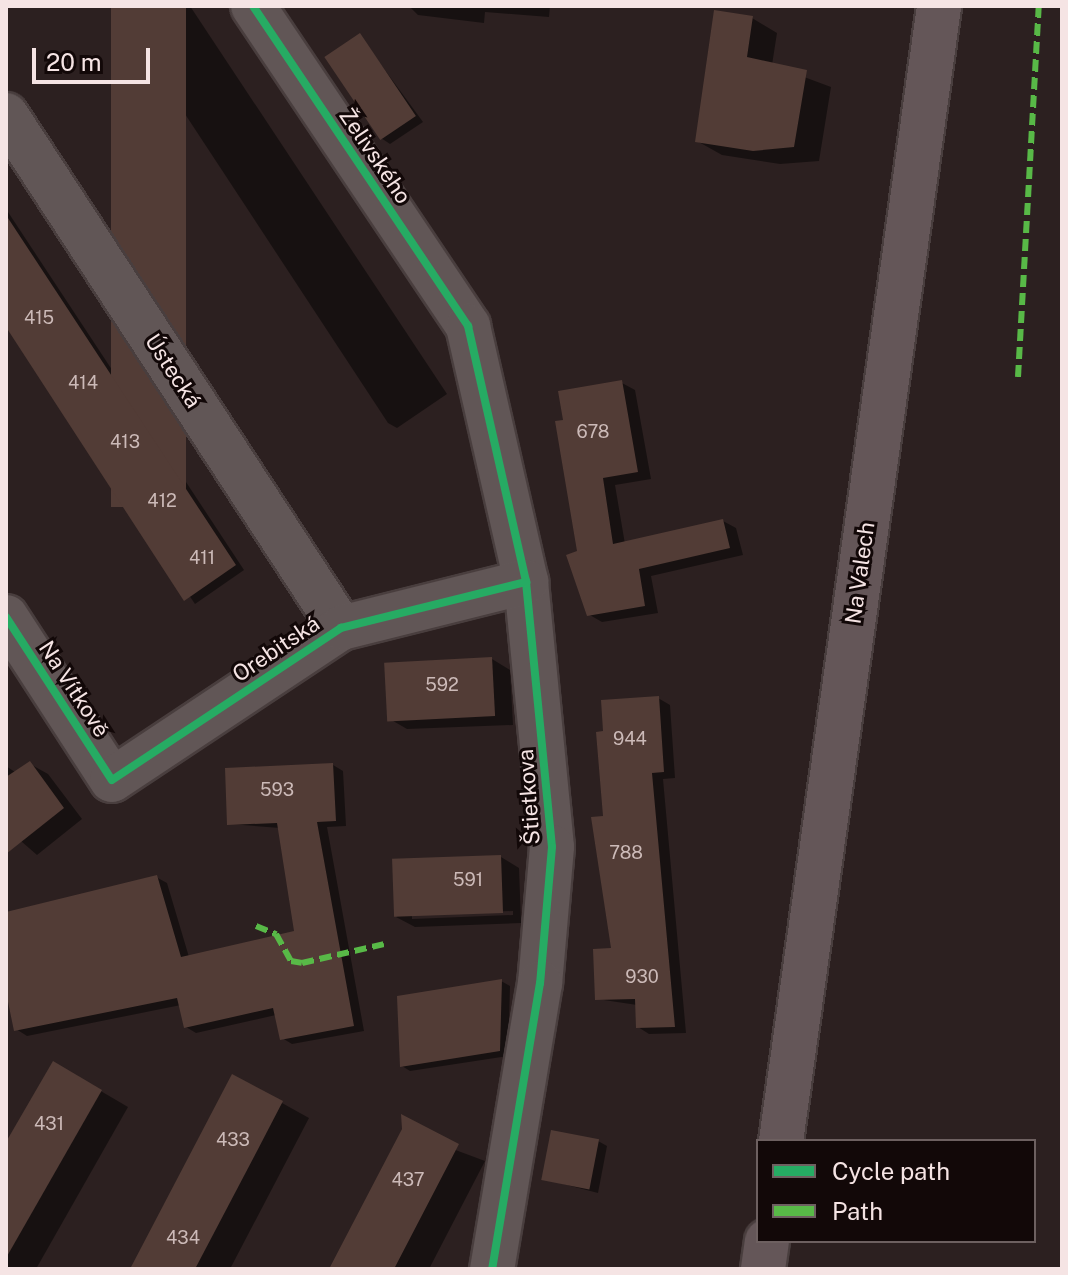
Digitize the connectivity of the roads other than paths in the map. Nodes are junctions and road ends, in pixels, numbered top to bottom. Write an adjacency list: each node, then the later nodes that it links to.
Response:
1 (253, 6): 4 (street, Želivského)
2 (939, 6): 9 (main road, Na Valech)
3 (6, 115): 7 (street, Ústecká)
4 (468, 326): 5 (street, Štietkova)
5 (526, 582): 7 (street, Orebitská); 11 (street, Štietkova)
6 (6, 617): 8 (street, Na Vítkově)
7 (341, 628): 8 (street, Orebitská)
8 (112, 780)
9 (781, 1139)
10 (767, 1243): 12 (main road)
11 (492, 1269)
12 (763, 1269)

